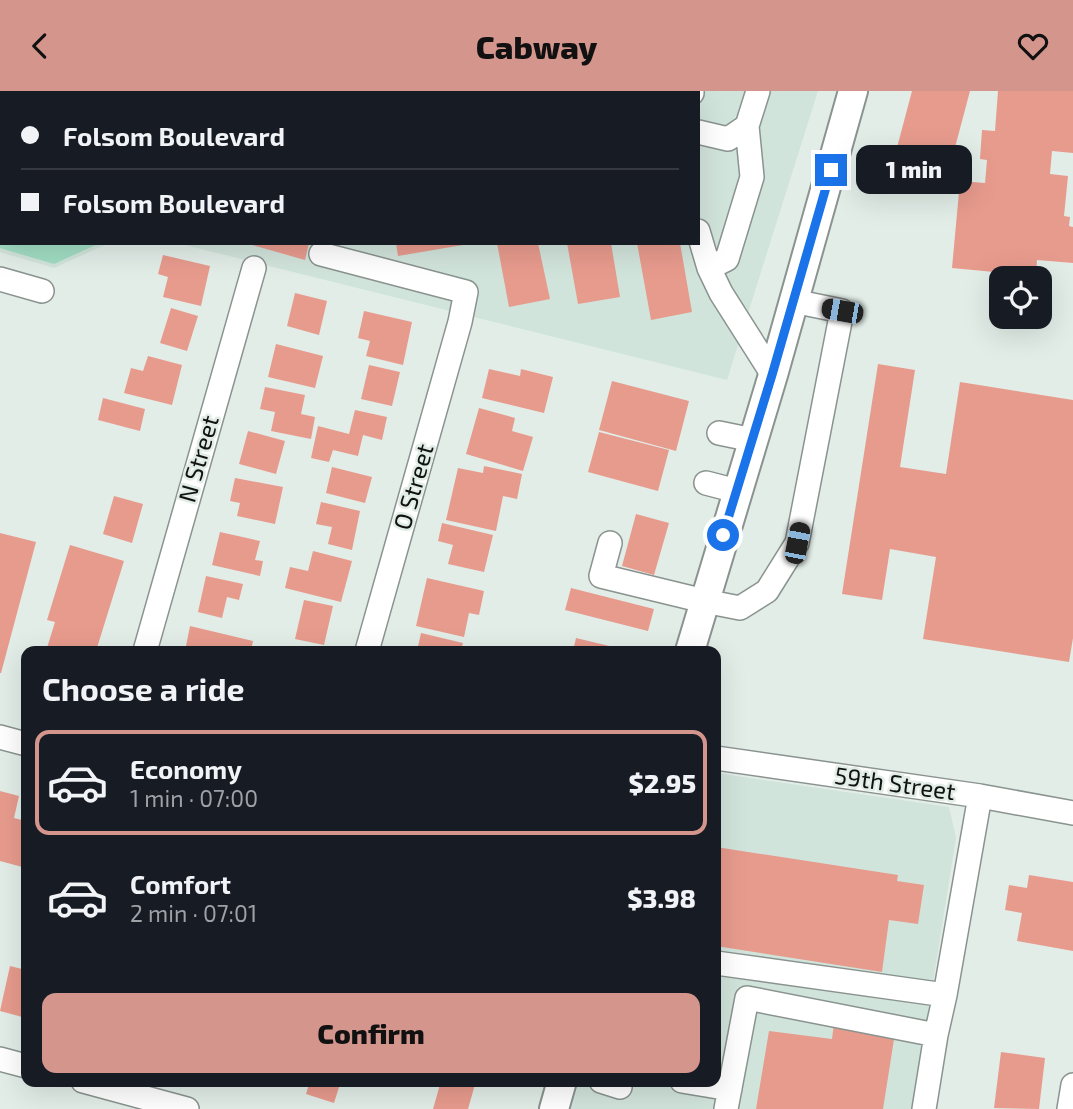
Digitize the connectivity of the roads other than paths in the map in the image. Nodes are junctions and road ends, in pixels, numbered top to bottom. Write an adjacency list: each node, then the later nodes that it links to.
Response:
1 (758, 91): 3 (street)
2 (853, 91): 11 (main road)
3 (747, 127): 4 (street); 8 (street)
4 (700, 132)
5 (700, 239): 8 (street)
6 (321, 254): 20 (street, O Street)
7 (254, 268): 19 (street, N Street)
8 (709, 268): 12 (street)
9 (0, 279): 10 (street)
10 (42, 291)
11 (793, 301): 12 (main road); 18 (street)
12 (772, 375): 14 (main road)
13 (719, 433): 14 (street)
14 (753, 440): 16 (main road)
15 (706, 483): 16 (street)
16 (737, 491): 18 (main road)
17 (610, 543): 18 (street)
18 (704, 601): 21 (main road)
19 (146, 646)
20 (368, 646)
21 (691, 646)
22 (0, 737): 23 (street)
23 (21, 743)
24 (721, 759): 25 (street, 59th Street)
25 (980, 796): 26 (street, 59th Street); 28 (street)
26 (1073, 813)
27 (721, 964): 28 (street)
28 (946, 995): 29 (street)
29 (936, 1035): 36 (street); 39 (street)
30 (0, 1059): 31 (street)
31 (21, 1065)
32 (1073, 1085): 40 (street)
33 (105, 1087): 37 (street)
34 (560, 1087): 38 (main road)
35 (697, 1087): 36 (street)
36 (728, 1099)
37 (187, 1109)
38 (554, 1109)
39 (923, 1109)
40 (1069, 1109)

